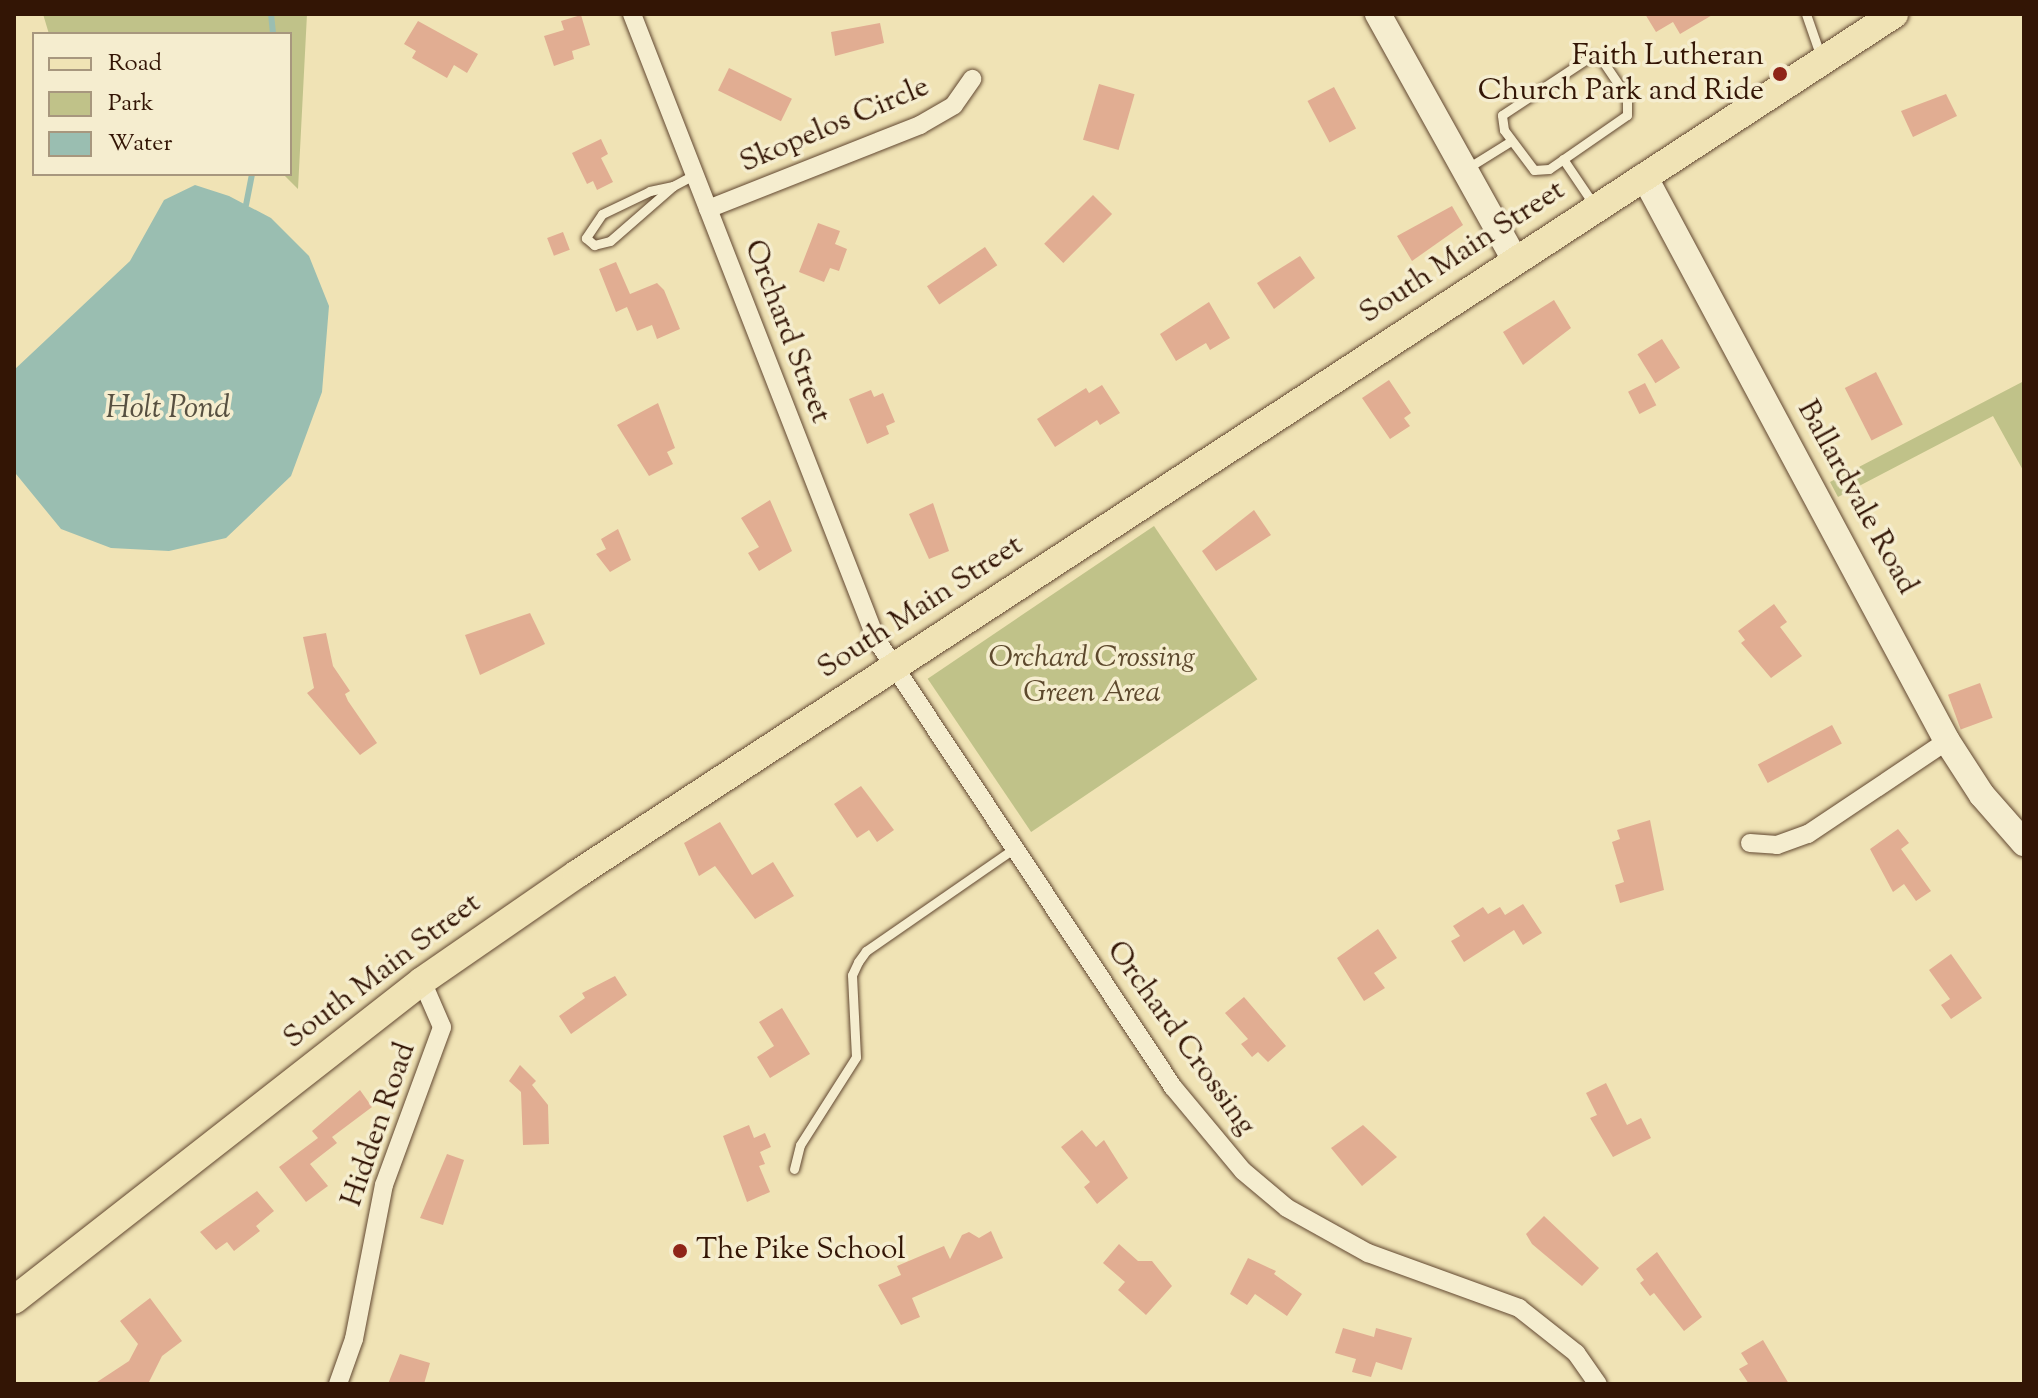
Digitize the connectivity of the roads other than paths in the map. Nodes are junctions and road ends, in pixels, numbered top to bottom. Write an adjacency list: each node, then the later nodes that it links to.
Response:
1 (632, 14): 10 (street, Orchard Street)
2 (1378, 14): 9 (street)
3 (1806, 14): 5 (lane)
4 (1894, 14): 5 (main road, South Main Street)
5 (1823, 60): 11 (main road, South Main Street)
6 (972, 79): 14 (street, Skopelos Circle)
7 (1511, 141): 8 (lane); 8 (lane); 9 (lane)
8 (1563, 159): 13 (lane)
9 (1466, 169): 15 (street)
10 (694, 175): 12 (lane); 14 (street, Orchard Street)
11 (1644, 176): 13 (main road, South Main Street); 17 (street, Ballardvale Road)
12 (673, 186): 12 (lane)
13 (1596, 207): 15 (main road, South Main Street)
14 (708, 209): 16 (street, Orchard Street)
15 (1515, 260): 16 (main road, South Main Street)
16 (892, 668): 20 (street, Orchard Crossing); 21 (main road, South Main Street)
17 (1947, 741): 18 (street); 19 (street, Ballardvale Road)
18 (1750, 843)
19 (2024, 843)
20 (1015, 848): 22 (lane); 25 (street, Orchard Crossing)
21 (422, 981): 23 (main road, South Main Street); 24 (street, Hidden Road)
22 (794, 1169)
23 (14, 1300)
24 (338, 1384)
25 (1598, 1384)

